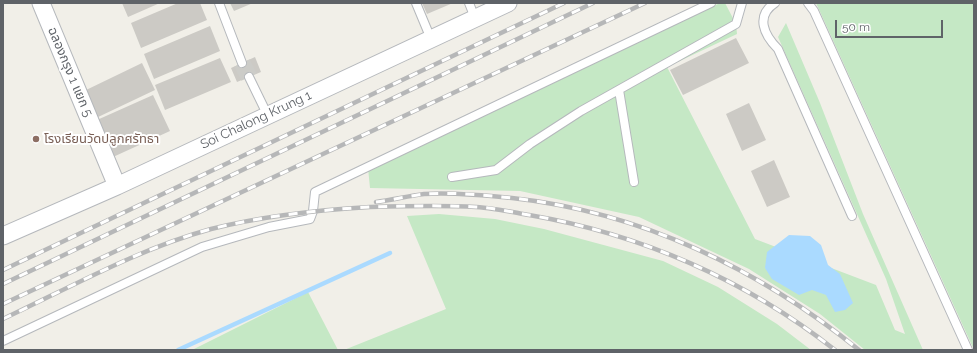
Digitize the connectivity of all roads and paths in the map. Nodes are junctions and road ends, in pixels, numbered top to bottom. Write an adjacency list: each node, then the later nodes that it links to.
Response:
1 (41, 3): 17 (street, ฉลองกรุง 1 แยก 5)
2 (219, 3): 11 (lane)
3 (416, 3): 10 (lane)
4 (508, 3): 9 (street, Soi Chalong Krung 1)
5 (711, 3): 20 (lane)
6 (742, 3): 13 (lane)
7 (775, 3): 18 (lane)
8 (808, 3): 21 (lane)
9 (472, 11): 10 (street, Soi Chalong Krung 1)
10 (431, 39): 14 (street, Soi Chalong Krung 1)
11 (242, 63)
12 (249, 77): 14 (lane)
13 (619, 90): 15 (lane); 16 (lane)
14 (267, 114): 17 (street, Soi Chalong Krung 1)
15 (452, 177)
16 (634, 182)
17 (117, 186): 19 (street, Soi Chalong Krung 1)
18 (852, 216)
19 (3, 236)
20 (3, 341)
21 (968, 350)

